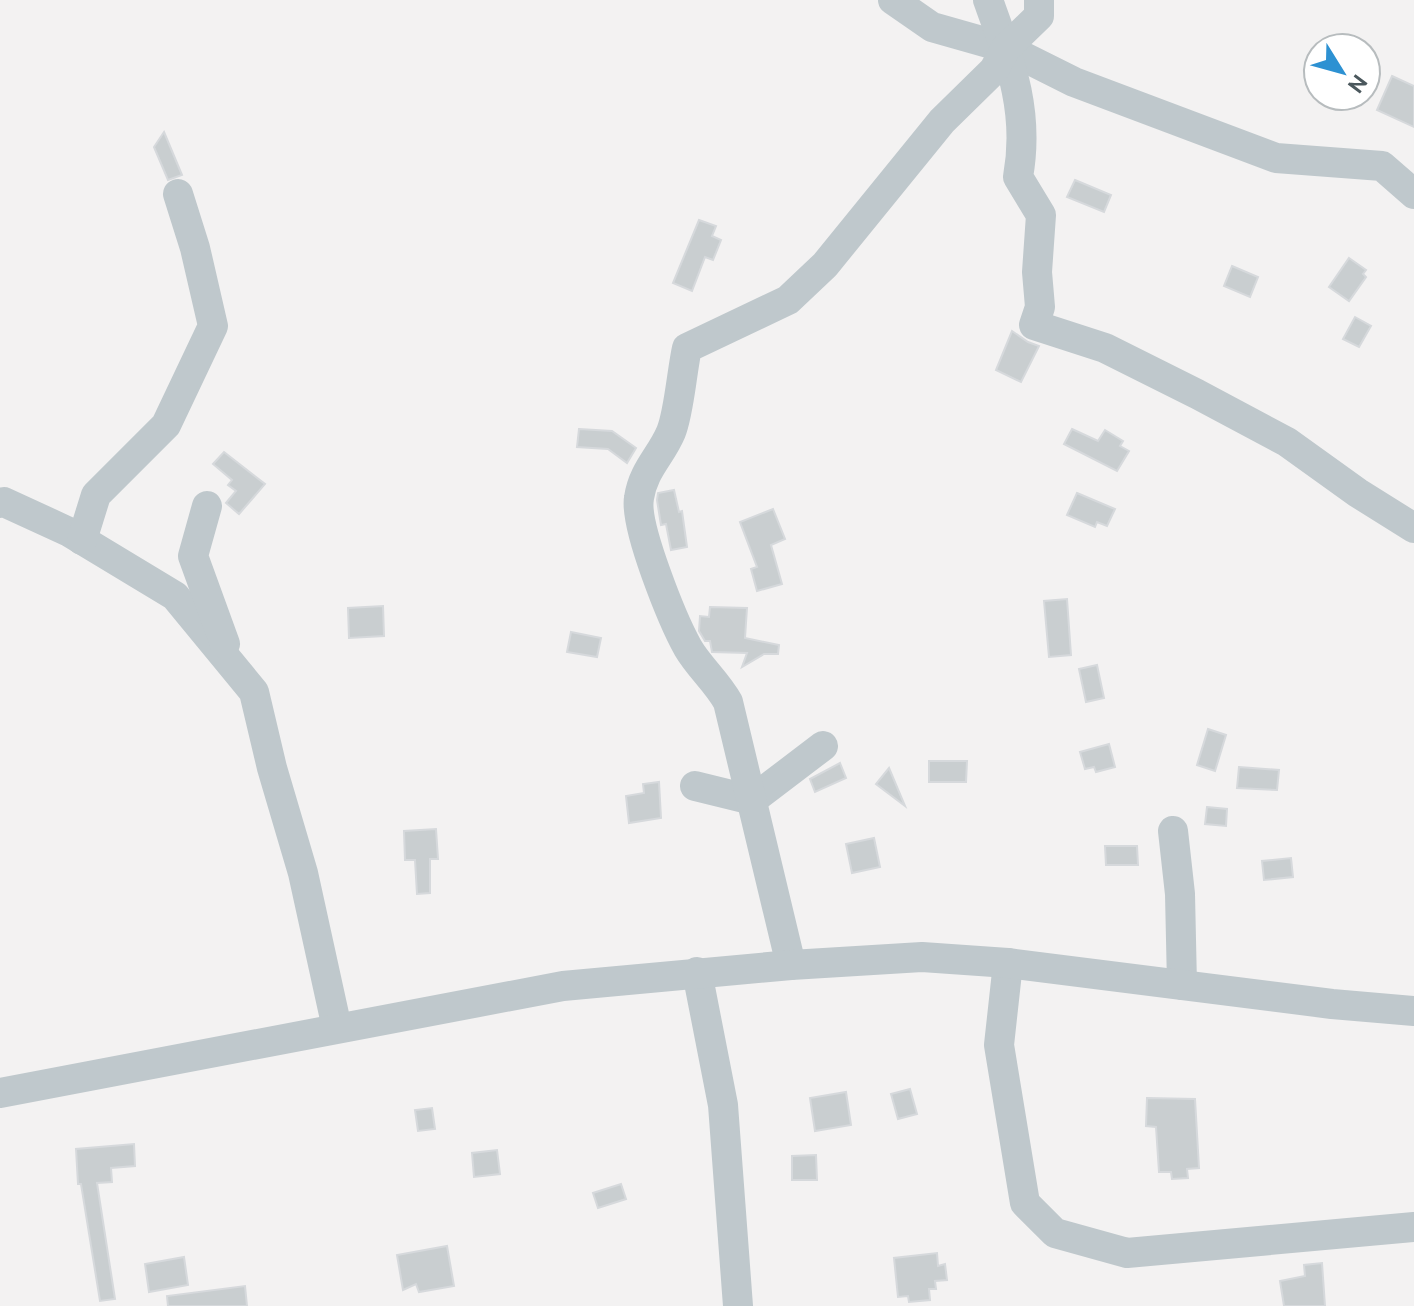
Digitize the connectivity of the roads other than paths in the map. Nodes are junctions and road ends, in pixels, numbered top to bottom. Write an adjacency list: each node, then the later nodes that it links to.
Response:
1 (893, 0): 4 (street)
2 (988, 0): 4 (street)
3 (1042, 5): 4 (street)
4 (1006, 48): 6 (street); 9 (street); 14 (street)
5 (178, 194): 10 (street)
6 (1414, 194)
7 (0, 503): 10 (street)
8 (207, 506): 11 (street)
9 (1414, 528)
10 (82, 540): 11 (street)
11 (234, 668): 21 (street)
12 (823, 746): 14 (street)
13 (695, 786): 14 (street)
14 (752, 800): 17 (street)
15 (1173, 831): 19 (street)
16 (1008, 963): 17 (street); 19 (street); 23 (street)
17 (791, 965): 18 (street)
18 (697, 972): 21 (street); 24 (street)
19 (1182, 985): 20 (street)
20 (1414, 1011)
21 (337, 1028): 22 (street)
22 (0, 1093)
23 (1414, 1227)
24 (738, 1306)

